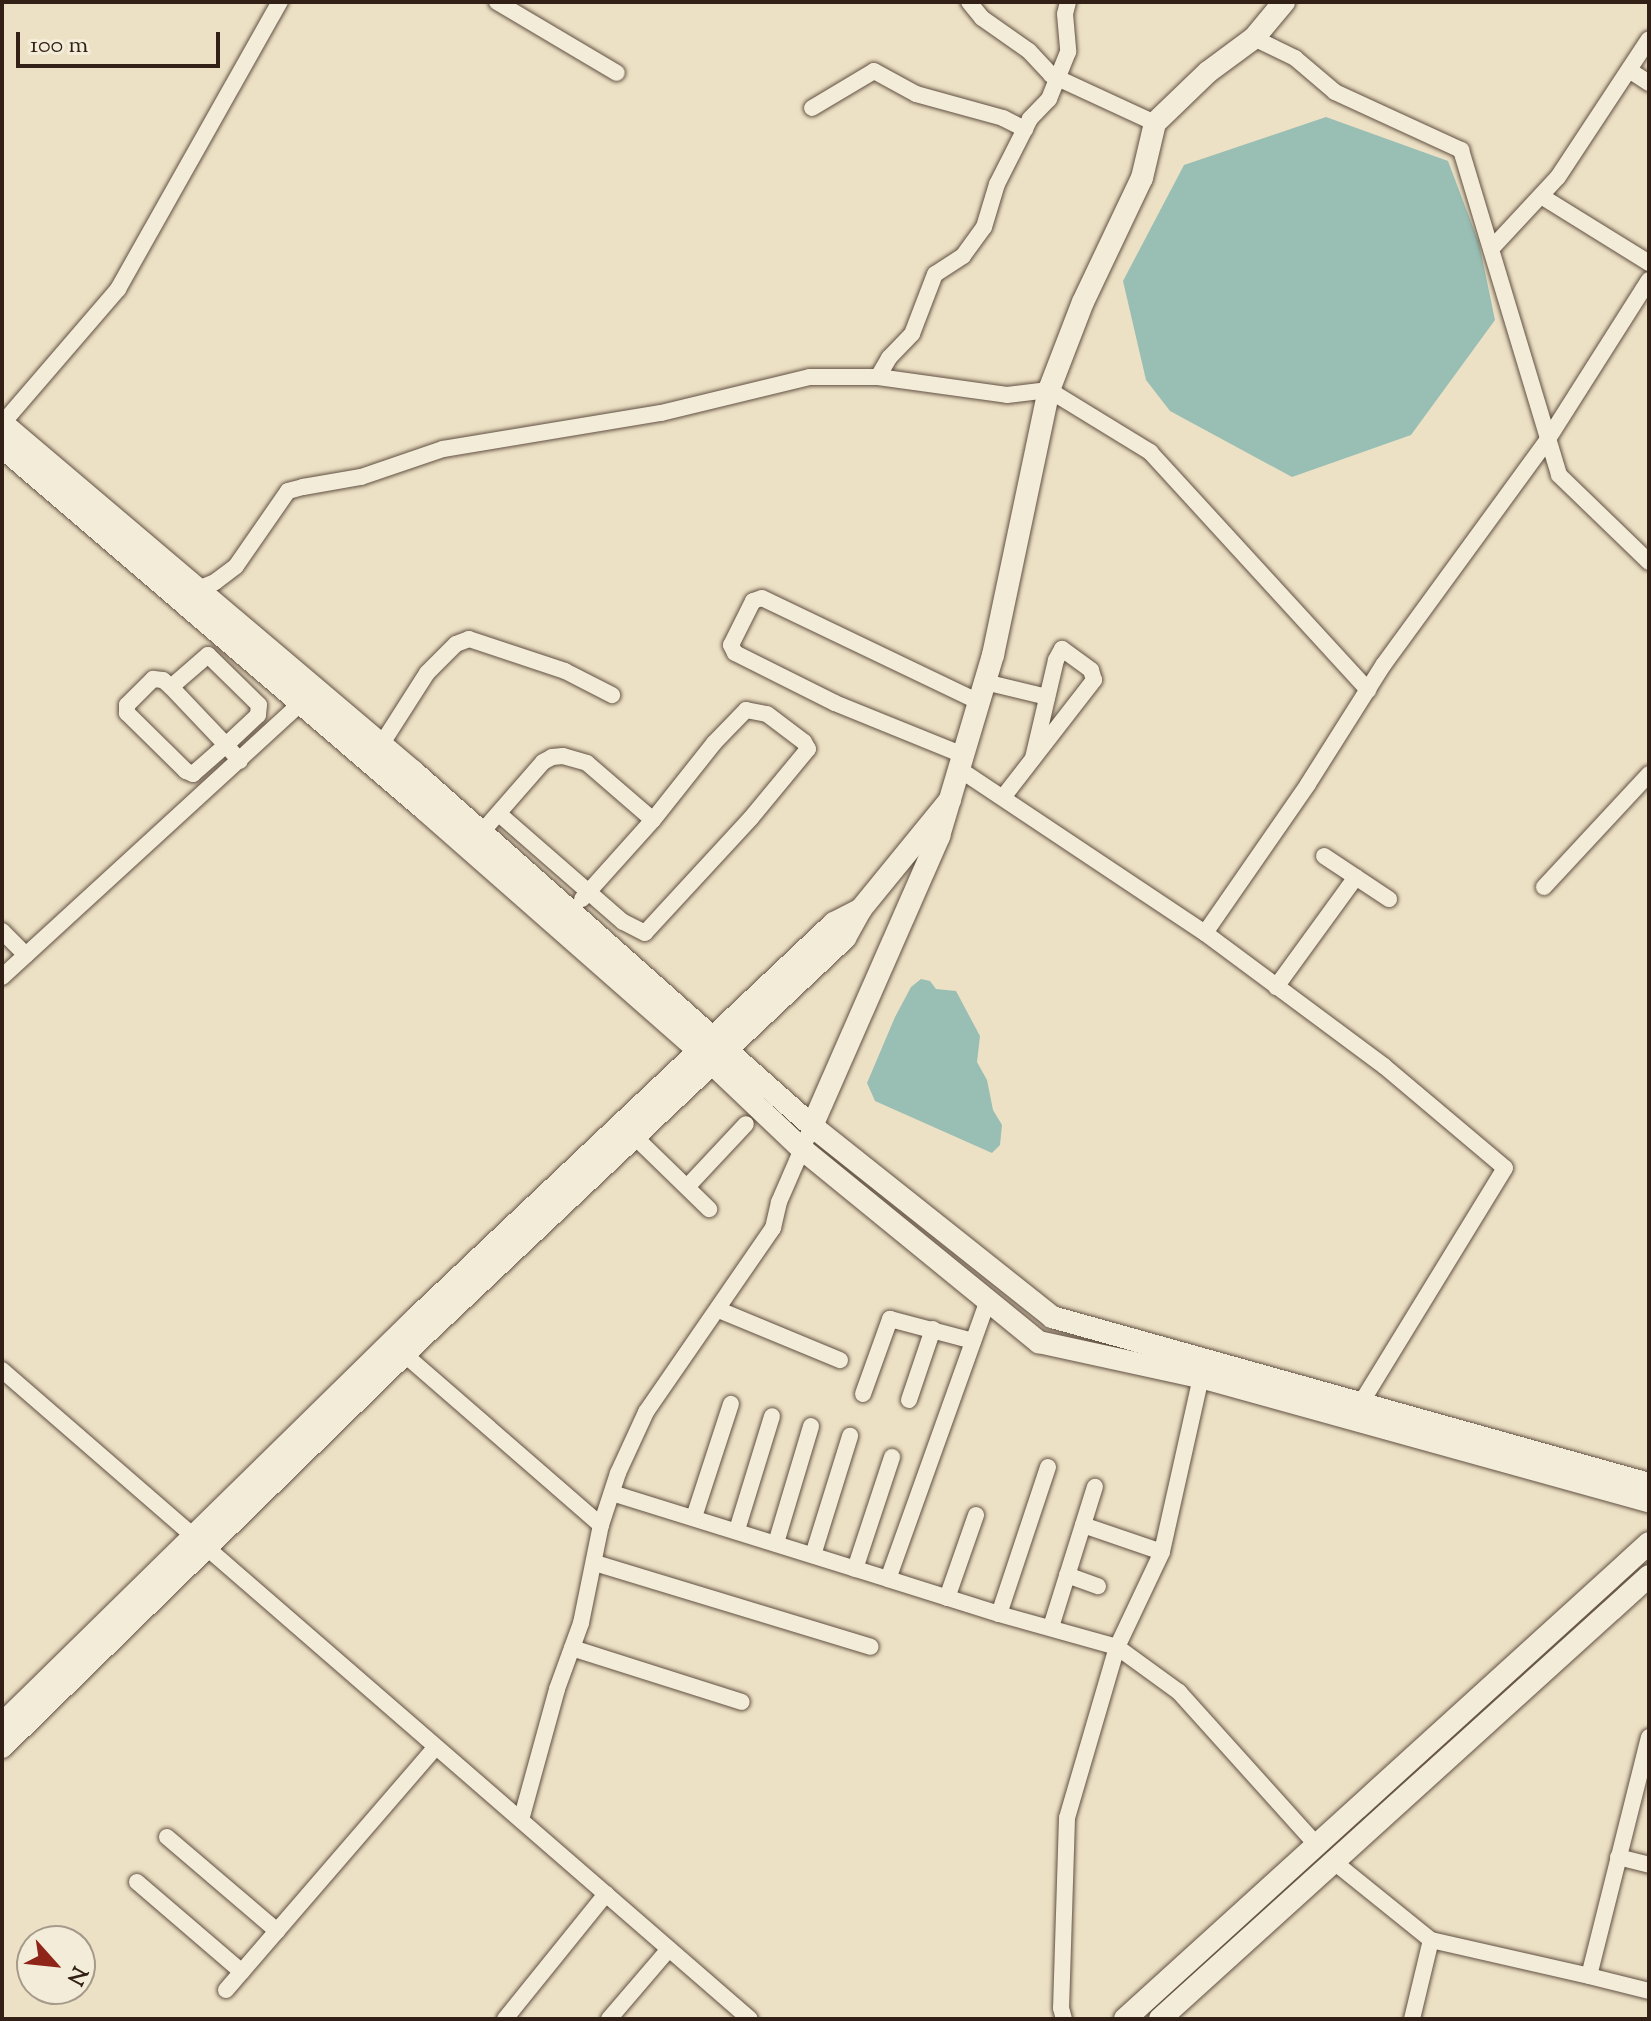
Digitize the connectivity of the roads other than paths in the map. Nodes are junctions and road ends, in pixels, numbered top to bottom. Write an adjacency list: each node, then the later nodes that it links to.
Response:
1 (280, 2): 21 (street)
2 (497, 2): 9 (street)
3 (969, 2): 10 (street)
4 (1068, 2): 10 (street)
5 (1284, 2): 6 (street)
6 (1254, 38): 13 (street); 16 (street)
7 (1649, 39): 8 (street)
8 (1629, 70): 11 (street); 15 (street)
9 (617, 73)
10 (1058, 79): 13 (street); 14 (street)
11 (1649, 83)
12 (812, 108): 14 (street)
13 (1155, 123): 20 (street)
14 (1025, 129): 19 (street)
15 (1541, 196): 16 (street); 17 (street)
16 (1491, 249): 22 (street)
17 (1649, 263)
18 (1649, 280): 22 (street)
19 (878, 377): 20 (street); 25 (street)
20 (1049, 390): 27 (street); 28 (street)
21 (2, 423): 25 (street)
22 (1548, 439): 24 (street); 27 (street)
23 (2, 447): 30 (street)
24 (1649, 562)
25 (198, 589): 30 (street)
26 (171, 687): 32 (street); 32 (street); 32 (street)
27 (1368, 690): 49 (street)
28 (982, 692): 31 (street); 36 (street); 36 (street)
29 (612, 695): 33 (street)
30 (309, 697): 33 (street); 35 (street); 54 (street)
31 (1047, 697): 34 (street); 34 (street)
32 (226, 745): 35 (street)
33 (381, 745): 42 (street)
34 (1033, 758): 38 (street)
35 (240, 761): 51 (street)
36 (961, 762): 38 (street); 39 (street)
37 (1649, 774): 45 (street)
38 (1004, 796): 49 (street)
39 (950, 800): 54 (street); 56 (street)
40 (499, 814): 41 (street); 42 (street); 46 (street)
41 (653, 820): 46 (street); 46 (street)
42 (481, 833): 48 (street)
43 (1324, 856): 44 (street)
44 (1356, 877): 47 (street); 53 (street)
45 (1544, 887)
46 (588, 893): 48 (street)
47 (1389, 899)
48 (570, 911): 54 (street)
49 (1205, 933): 53 (street)
50 (4, 938): 51 (street)
51 (26, 955): 52 (street)
52 (2, 977)
53 (1276, 987): 71 (street)
54 (711, 1051): 56 (street); 57 (street); 58 (street); 87 (street)
55 (746, 1124): 59 (street)
56 (812, 1126): 58 (street); 71 (street)
57 (634, 1136): 59 (street); 65 (street)
58 (802, 1149): 61 (street); 62 (street)
59 (687, 1187): 60 (street)
60 (709, 1209)
61 (988, 1300): 64 (street); 68 (street)
62 (719, 1310): 66 (street); 80 (street)
63 (933, 1329): 64 (street); 69 (street); 70 (street)
64 (973, 1341): 96 (street)
65 (404, 1354): 84 (street); 87 (street)
66 (840, 1360)
67 (2, 1370): 87 (street)
68 (1201, 1377): 81 (street); 90 (street)
69 (863, 1394)
70 (909, 1400)
71 (1362, 1401): 78 (street)
72 (731, 1404): 83 (street)
73 (772, 1416): 86 (street)
74 (811, 1426): 88 (street)
75 (850, 1436): 91 (street)
76 (892, 1457): 93 (street)
77 (1048, 1467): 99 (street)
78 (1649, 1484)
79 (1095, 1487): 85 (street)
80 (612, 1493): 83 (street); 84 (street)
81 (1649, 1501)
82 (976, 1515): 98 (street)
83 (694, 1517): 86 (street)
84 (601, 1525): 92 (street)
85 (1083, 1525): 90 (street); 94 (street)
86 (737, 1530): 88 (street)
87 (199, 1542): 105 (street); 107 (street); 108 (street)
88 (776, 1543): 91 (street)
89 (1649, 1543): 111 (street)
90 (1162, 1552): 102 (street)
91 (813, 1555): 93 (street)
92 (595, 1563): 101 (street); 103 (street)
93 (855, 1569): 96 (street)
94 (1067, 1575): 97 (street); 100 (street)
95 (1649, 1576): 113 (street)
96 (888, 1579): 98 (street)
97 (1098, 1586)
98 (947, 1598): 99 (street)
99 (999, 1614): 100 (street)
100 (1051, 1627): 102 (street)
101 (871, 1647)
102 (1117, 1647): 111 (street); 127 (street)
103 (572, 1648): 104 (street); 109 (street)
104 (742, 1702)
105 (2, 1724)
106 (1649, 1737): 112 (street)
107 (2, 1747)
108 (436, 1747): 109 (street); 117 (street)
109 (521, 1820): 116 (street)
110 (167, 1837): 117 (street)
111 (1317, 1845): 128 (street)
112 (1618, 1857): 114 (street); 121 (street)
113 (1333, 1861): 118 (street); 129 (street)
114 (1649, 1865)
115 (137, 1882): 120 (street)
116 (606, 1894): 119 (street); 124 (street)
117 (277, 1931): 120 (street)
118 (1431, 1940): 121 (street); 130 (street)
119 (669, 1949): 125 (street); 126 (street)
120 (242, 1972): 122 (street)
121 (1589, 1976): 123 (street)
122 (226, 1990)
123 (1649, 1991)
124 (505, 2019)
125 (609, 2019)
126 (750, 2019)
127 (1064, 2019)
128 (1125, 2019)
129 (1160, 2019)
130 (1412, 2019)

